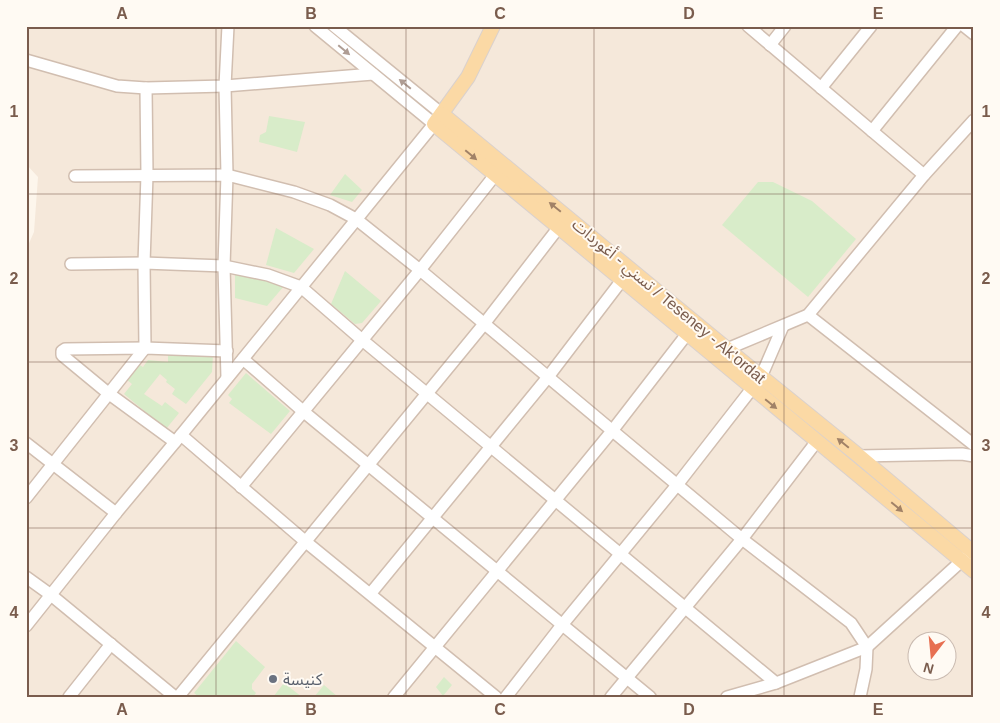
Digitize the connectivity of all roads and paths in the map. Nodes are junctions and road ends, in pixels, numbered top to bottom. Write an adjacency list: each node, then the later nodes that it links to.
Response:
1 (228, 26): 14 (street)
2 (315, 26): 13 (street, one-way to 13)
3 (334, 26): 17 (street, one-way to 3)
4 (748, 26): 11 (street)
5 (784, 26): 11 (street)
6 (871, 26): 16 (street)
7 (957, 26): 19 (street)
8 (964, 26): 10 (street)
9 (490, 27): 17 (main road)
10 (974, 34)
11 (770, 45): 16 (street)
12 (26, 60): 15 (street)
13 (373, 74): 14 (street); 17 (street)
14 (225, 86): 15 (street); 21 (street)
15 (146, 88): 20 (street)
16 (821, 88): 19 (street)
17 (438, 119): 22 (main road, one-way to 22); 25 (street); 39 (main road, تسني - أغوردات / Teseney - Ak'ordat, one-way to 17)
18 (974, 120): 23 (street)
19 (872, 131): 23 (street)
20 (147, 175): 21 (street); 24 (street); 27 (street)
21 (227, 175): 25 (street); 29 (street)
22 (495, 175): 26 (main road); 30 (street)
23 (924, 175): 33 (street)
24 (75, 176)
25 (356, 219): 30 (street); 32 (street)
26 (558, 228): 31 (main road); 34 (street)
27 (144, 263): 28 (street); 29 (street); 38 (street)
28 (72, 264)
29 (224, 266): 32 (street); 40 (street)
30 (420, 270): 34 (street); 37 (street)
31 (622, 280): 36 (main road); 42 (street)
32 (301, 287): 37 (street); 41 (street)
33 (808, 315): 35 (street); 53 (street)
34 (484, 324): 42 (street); 47 (street)
35 (783, 326): 39 (street); 43 (street)
36 (687, 334): 45 (main road); 49 (street)
37 (361, 339): 47 (street); 48 (street)
38 (144, 348): 40 (street); 46 (street); 46 (street)
39 (726, 349): 43 (main road, تسني - أغوردات / Teseney - Ak'ordat)
40 (227, 351): 44 (street)
41 (243, 360): 44 (street); 48 (street)
42 (548, 377): 49 (street); 54 (street)
43 (762, 377): 45 (street); 55 (main road, تسني - أغوردات / Teseney - Ak'ordat, one-way to 43)
44 (227, 378): 50 (street)
45 (752, 389): 51 (main road, one-way to 51); 59 (street)
46 (108, 393): 50 (street); 57 (street)
47 (427, 394): 54 (street); 58 (street)
48 (304, 412): 58 (street); 60 (street)
49 (612, 431): 59 (street); 62 (street)
50 (178, 439): 60 (street); 63 (street)
51 (817, 441): 65 (street); 68 (main road, one-way to 68)
52 (26, 443): 57 (street)
53 (974, 445)
54 (490, 447): 62 (street); 64 (street)
55 (859, 456): 56 (street); 68 (main road, تسني - أغوردات / Teseney - Ak'ordat)
56 (974, 456)
57 (53, 464): 61 (street); 63 (street)
58 (368, 465): 64 (street); 66 (street)
59 (677, 485): 65 (street); 67 (street)
60 (241, 486): 66 (street)
61 (26, 498)
62 (555, 500): 67 (street); 70 (street)
63 (116, 513): 73 (street)
64 (432, 518): 70 (street); 72 (street)
65 (742, 539): 74 (street); 79 (street)
66 (306, 542): 72 (street); 83 (street)
67 (620, 555): 74 (street); 75 (street)
68 (969, 555): 69 (main road); 79 (street)
69 (974, 571)
70 (498, 572): 75 (street); 78 (street)
71 (26, 577): 73 (street)
72 (371, 594): 78 (street)
73 (51, 595): 76 (street); 77 (street)
74 (685, 608): 80 (street); 81 (street)
75 (562, 625): 80 (street); 86 (street)
76 (26, 626)
77 (111, 644): 82 (street); 83 (street)
78 (436, 647): 84 (street); 85 (street)
79 (867, 648): 81 (street); 90 (street)
80 (627, 678): 87 (street); 88 (street)
81 (776, 682): 89 (street)
82 (70, 697)
83 (176, 697)
84 (394, 697)
85 (496, 697)
86 (506, 697)
87 (611, 697)
88 (650, 697)
89 (726, 697)
90 (860, 697)

